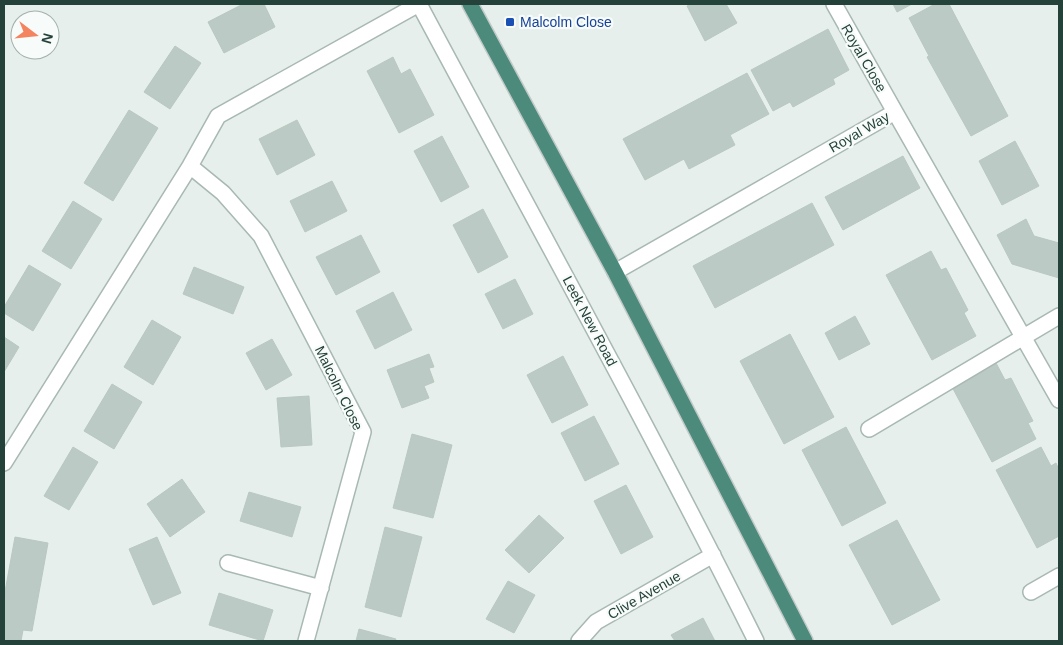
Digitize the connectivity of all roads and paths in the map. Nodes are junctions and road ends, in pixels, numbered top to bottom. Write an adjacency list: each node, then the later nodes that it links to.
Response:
1 (419, 4): 5 (street); 12 (street, Leek New Road)
2 (470, 4): 6 (highway)
3 (834, 4): 4 (street, Royal Close)
4 (895, 112): 6 (street, Royal Way); 8 (street, Royal Way)
5 (190, 166): 11 (street); 15 (street, Malcolm Close)
6 (615, 272): 20 (highway)
7 (1059, 316): 8 (street)
8 (1023, 336): 9 (street, Royal Way); 10 (street)
9 (1059, 400)
10 (869, 429)
11 (4, 463)
12 (713, 555): 18 (street, Clive Avenue); 19 (street, Leek New Road)
13 (228, 563): 15 (street)
14 (1059, 576): 16 (street)
15 (321, 588): 17 (street, Malcolm Close)
16 (1031, 592)
17 (306, 641)
18 (579, 641)
19 (756, 641)
20 (805, 641)

